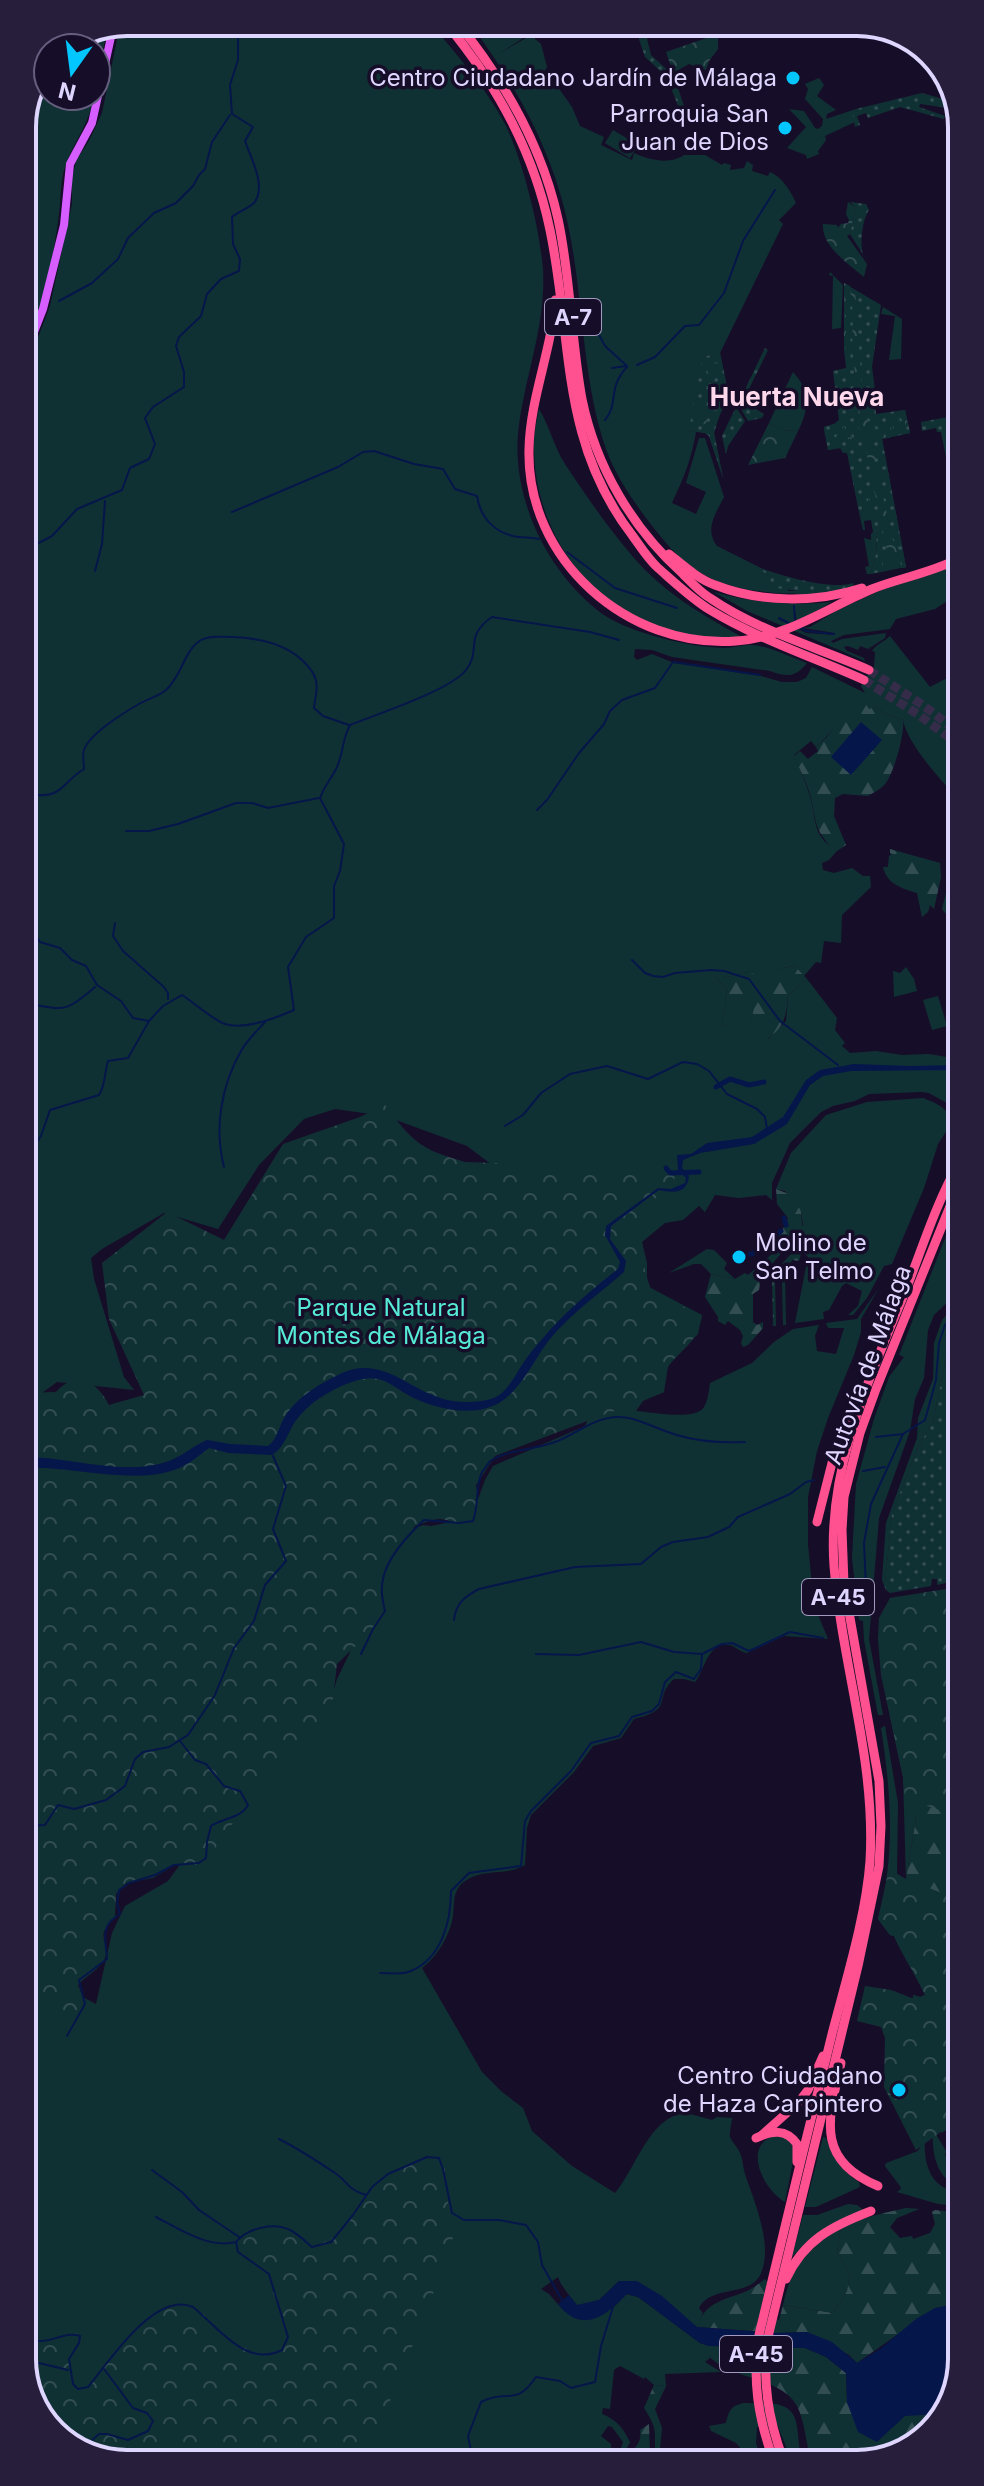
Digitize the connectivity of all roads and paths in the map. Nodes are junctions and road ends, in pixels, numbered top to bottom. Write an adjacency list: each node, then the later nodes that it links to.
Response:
1 (456, 36): 4 (highway, A-7)
2 (468, 36): 6 (highway, A-7)
3 (111, 38): 5 (main road)
4 (557, 272): 7 (highway); 9 (highway, A-7)
5 (36, 327)
6 (621, 500): 7 (highway); 8 (highway, A-7)
7 (946, 565)
8 (869, 670)
9 (864, 680)
10 (948, 1185): 12 (highway, Autovía de Málaga / A-45)
11 (948, 1212): 14 (highway, Autovía de Málaga / A-45)
12 (865, 1388): 13 (highway); 15 (highway, Autovía de Málaga / A-45)
13 (817, 1522)
14 (842, 1541): 17 (highway); 19 (highway, Autovía de Málaga / A-45)
15 (829, 2046): 16 (highway, Autovía de Málaga / A-45); 16 (highway)
16 (797, 2182): 19 (highway, Autovía de Málaga / A-45)
17 (878, 2186)
18 (871, 2211): 19 (highway)
19 (778, 2286): 20 (highway, Autovía de Málaga / A-45)
20 (766, 2425): 21 (highway, Autovía de Málaga / A-45); 22 (highway, Autovía de Málaga / A-45)
21 (771, 2450)
22 (778, 2450)

